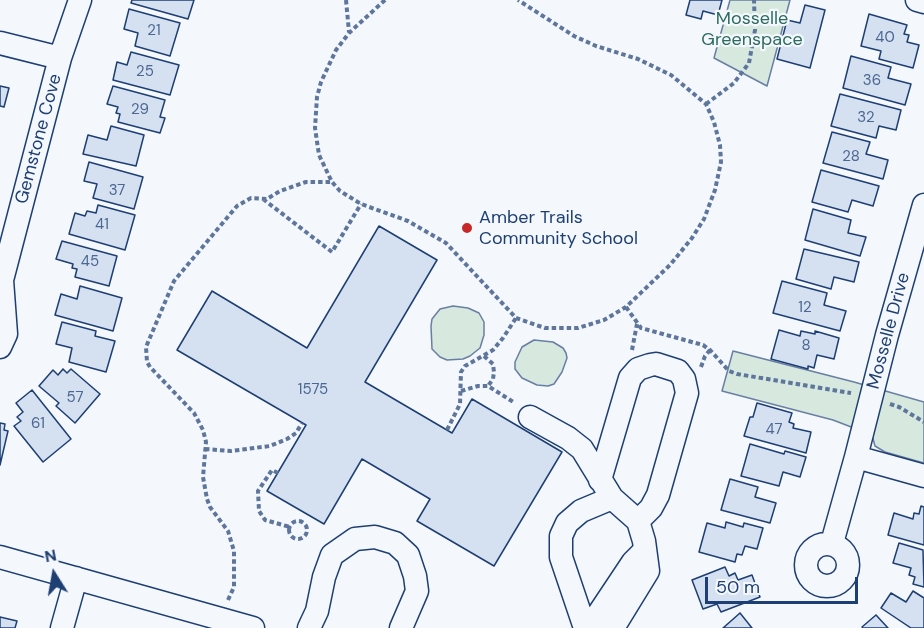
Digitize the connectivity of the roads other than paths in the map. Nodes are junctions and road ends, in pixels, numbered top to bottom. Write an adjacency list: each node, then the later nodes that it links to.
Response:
1 (80, 0): 5 (street, Gemstone Cove)
2 (917, 0): 3 (street)
3 (924, 2)
4 (0, 43): 5 (street)
5 (60, 58): 7 (street, Gemstone Cove)
6 (924, 205): 10 (street, Mosselle Drive)
7 (1, 281): 8 (street, Gemstone Cove)
8 (0, 347)
9 (530, 417): 12 (street)
10 (856, 456): 11 (street); 14 (street, Mosselle Drive)
11 (924, 476)
12 (606, 489): 13 (street); 13 (street); 22 (street)
13 (639, 520): 15 (street)
14 (832, 543)
15 (645, 550): 22 (street); 23 (street)
16 (0, 557): 17 (street)
17 (76, 578): 18 (street); 19 (street)
18 (62, 628)
19 (253, 628)
20 (309, 628): 21 (street)
21 (400, 628)
22 (587, 628)
23 (613, 628)

